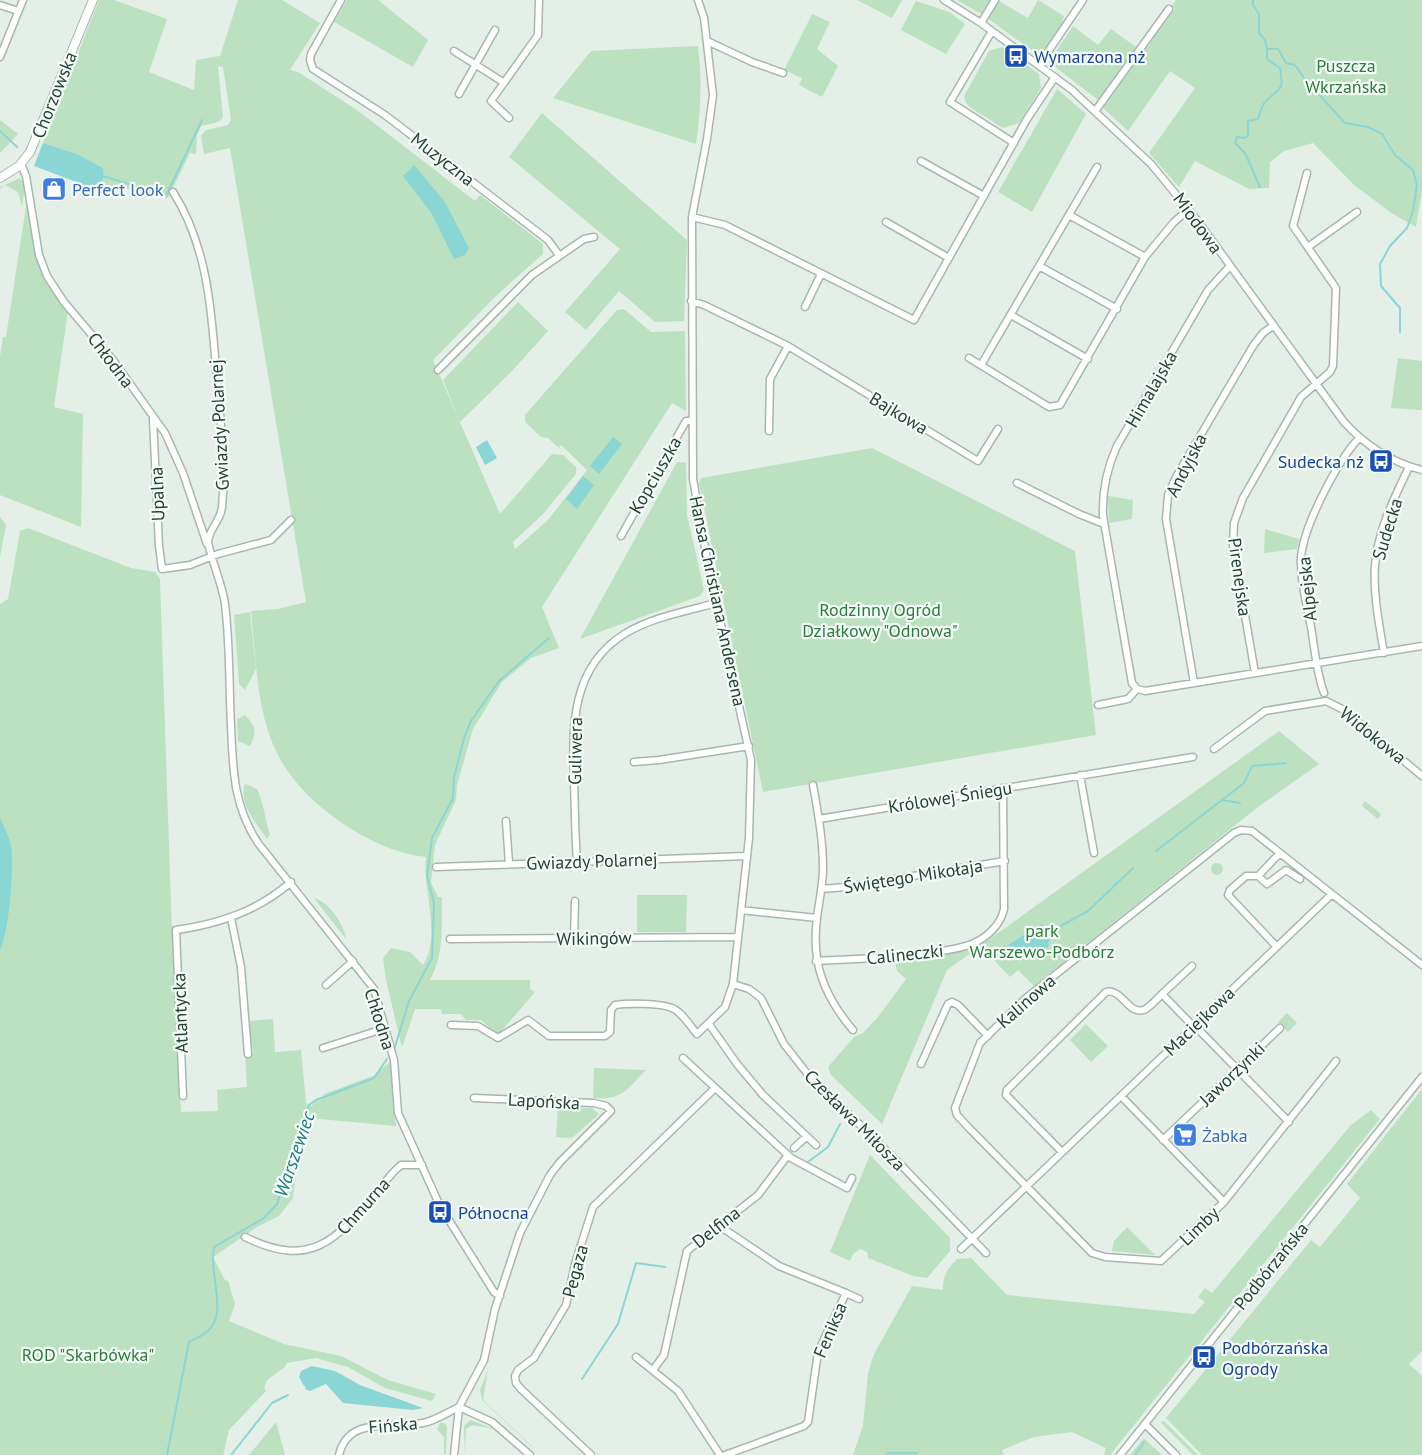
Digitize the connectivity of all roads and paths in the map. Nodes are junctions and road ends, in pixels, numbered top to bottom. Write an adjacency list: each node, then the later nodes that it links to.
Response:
1 (23, 0): 11 (street)
2 (93, 0): 28 (street, Chorzowska)
3 (340, 0): 41 (street, Muzyczna)
4 (539, 0): 22 (street)
5 (698, 0): 15 (street, Hansa Christiana Andersena)
6 (944, 0): 12 (street, Miodowa)
7 (995, 0): 12 (street)
8 (1083, 0): 19 (street)
9 (0, 4): 11 (street)
10 (1169, 10): 24 (street)
11 (18, 11): 17 (street)
12 (981, 22): 14 (street, Miodowa)
13 (496, 30): 18 (street)
14 (992, 30): 19 (street, Miodowa); 26 (street)
15 (707, 41): 20 (street); 37 (street, Hansa Christiana Andersena)
16 (454, 52): 18 (street)
17 (0, 57)
18 (476, 65): 22 (street); 23 (street)
19 (1039, 65): 21 (street, Miodowa)
20 (782, 73)
21 (1056, 77): 24 (street, Miodowa); 26 (street)
22 (503, 82): 25 (street)
23 (459, 94)
24 (1096, 110): 34 (street, Miodowa)
25 (508, 118)
26 (1014, 143): 33 (street)
27 (921, 160): 33 (street)
28 (21, 164): 31 (street, Chorzowska); 58 (street, Chłodna)
29 (1097, 167): 36 (street)
30 (1307, 173): 40 (street, Pirenejska)
31 (0, 178)
32 (173, 192): 69 (street, Gwiazdy Polarnej)
33 (984, 196): 43 (street)
34 (1189, 209): 42 (street); 45 (street, Miodowa)
35 (1357, 212): 40 (street)
36 (1069, 215): 42 (street); 44 (street)
37 (692, 217): 46 (street); 47 (street, Hansa Christiana Andersena)
38 (886, 222): 43 (street)
39 (594, 237): 41 (street)
40 (1308, 247): 57 (street, Pirenejska)
41 (559, 255): 56 (street)
42 (1145, 257): 49 (street)
43 (949, 258): 46 (street)
44 (1039, 266): 49 (street); 50 (street)
45 (1230, 266): 51 (street, Miodowa); 67 (street, Himalajska)
46 (821, 274): 48 (street)
47 (691, 300): 52 (street, Bajkowa); 59 (street, Hansa Christiana Andersena)
48 (805, 307)
49 (1117, 309): 54 (street)
50 (1011, 315): 54 (street); 55 (street)
51 (1273, 326): 57 (street, Miodowa); 75 (street, Andyjska)
52 (788, 346): 60 (street, Bajkowa); 61 (street)
53 (969, 358): 55 (street)
54 (1088, 359): 55 (street)
55 (981, 365)
56 (438, 370)
57 (1315, 385): 62 (street, Miodowa); 74 (street, Pirenejska)
58 (153, 418): 69 (street, Chłodna); 69 (street, Upalna)
59 (693, 421): 68 (street, Kopciuszka); 70 (street, Hansa Christiana Andersena)
60 (998, 429)
61 (769, 431)
62 (1359, 438): 63 (street, Miodowa); 73 (street, Alpejska)
63 (1409, 467): 64 (street, Miodowa); 72 (street, Sudecka)
64 (1422, 470)
65 (1017, 483): 67 (street)
66 (291, 520): 69 (street)
67 (1104, 524): 76 (street, Himalajska)
68 (621, 536)
69 (211, 557): 81 (street, Gwiazdy Polarnej)
70 (716, 603): 79 (street, Hansa Christiana Andersena); 94 (street, Guliwera)
71 (1422, 646): 72 (street)
72 (1384, 653): 73 (street)
73 (1317, 664): 74 (street); 77 (street, Alpejska)
74 (1255, 673): 75 (street)
75 (1194, 683): 76 (street)
76 (1138, 689): 78 (street)
77 (1324, 693)
78 (1098, 705)
79 (749, 746): 83 (street); 92 (street, Hansa Christiana Andersena)
80 (1214, 749): 85 (street, Widokowa)
81 (232, 757): 99 (street, Chłodna)
82 (1193, 757): 84 (street, Królowej Śniegu)
83 (634, 762)
84 (1080, 775): 87 (street, Królowej Śniegu); 90 (street)
85 (1422, 776)
86 (813, 785): 88 (street)
87 (1003, 788): 88 (street, Królowej Śniegu); 93 (street, Calineczki)
88 (819, 819): 100 (street)
89 (506, 820): 95 (street)
90 (1094, 853)
91 (1280, 853): 97 (street); 101 (street, Kalinowa); 123 (street, Kalinowa)
92 (747, 856): 94 (street, Gwiazdy Polarnej); 103 (street, Hansa Christiana Andersena)
93 (1005, 861): 100 (street, Świętego Mikołaja); 111 (street, Calineczki)
94 (577, 862): 95 (street, Gwiazdy Polarnej)
95 (509, 864): 96 (street, Gwiazdy Polarnej)
96 (436, 867)
97 (1258, 876): 98 (street); 109 (street)
98 (1300, 879)
99 (291, 882): 104 (street); 110 (street, Chłodna)
100 (821, 889): 105 (street)
101 (1332, 894): 109 (street, Maciejkowa); 112 (street)
102 (575, 900): 107 (street)
103 (741, 910): 105 (street); 106 (street, Hansa Christiana Andersena)
104 (231, 918): 125 (street); 132 (street, Atlantycka)
105 (817, 918): 111 (street)
106 (738, 937): 107 (street, Wikingów); 114 (street, Hansa Christiana Andersena)
107 (574, 938): 108 (street, Wikingów)
108 (450, 939)
109 (1277, 947): 119 (street, Maciejkowa)
110 (353, 961): 115 (street); 120 (street, Chłodna)
111 (816, 961): 122 (street)
112 (1422, 965)
113 (1192, 966): 116 (street)
114 (733, 984): 117 (street); 148 (street, Czesława Miłosza)
115 (326, 985)
116 (1162, 994): 119 (street); 140 (street)
117 (709, 1024): 118 (street); 136 (street)
118 (451, 1025)
119 (1194, 1026): 129 (street); 133 (street, Maciejkowa)
120 (386, 1028): 124 (street); 142 (street, Chłodna)
121 (1280, 1028): 129 (street, Jaworzynki)
122 (853, 1030)
123 (988, 1036): 128 (street); 144 (street, Kalinowa)
124 (323, 1048)
125 (248, 1054)
126 (683, 1058): 131 (street)
127 (1336, 1061): 135 (street, Limby)
128 (921, 1064)
129 (1237, 1069): 135 (street); 137 (street, Jaworzynki)
130 (1422, 1077): 157 (street, Podbórzańska)
131 (714, 1088): 141 (street); 161 (street, Pegaza)
132 (183, 1096)
133 (1121, 1096): 137 (street); 140 (street, Maciejkowa)
134 (474, 1098): 152 (street, Lapońska)
135 (1288, 1122): 145 (street, Limby)
136 (806, 1137): 138 (street); 139 (street)
137 (1163, 1140): 145 (street)
138 (816, 1146)
139 (794, 1148)
140 (1062, 1152): 144 (street, Maciejkowa)
141 (788, 1155): 143 (street); 146 (street, Delfina)
142 (422, 1166): 147 (street, Chmurna); 152 (street, Chłodna)
143 (852, 1178)
144 (1026, 1187): 145 (street, Limby); 148 (street, Maciejkowa)
145 (1224, 1202)
146 (718, 1225): 151 (street, Feniksa); 155 (street, Delfina)
147 (245, 1237)
148 (972, 1238): 149 (street, Maciejkowa); 150 (street, Czesława Miłosza)
149 (961, 1249)
150 (986, 1253)
151 (846, 1293): 153 (street); 163 (street, Feniksa)
152 (500, 1296): 156 (street)
153 (859, 1299)
154 (636, 1357): 155 (street)
155 (653, 1370): 162 (street)
156 (458, 1407): 158 (street, Fińska); 159 (street); 160 (street)
157 (1144, 1424): 164 (street, Podbórzańska); 165 (street)
158 (339, 1455)
159 (454, 1455)
160 (530, 1455)
161 (591, 1455)
162 (720, 1455)
163 (725, 1455)
164 (1120, 1455)
165 (1176, 1455)

